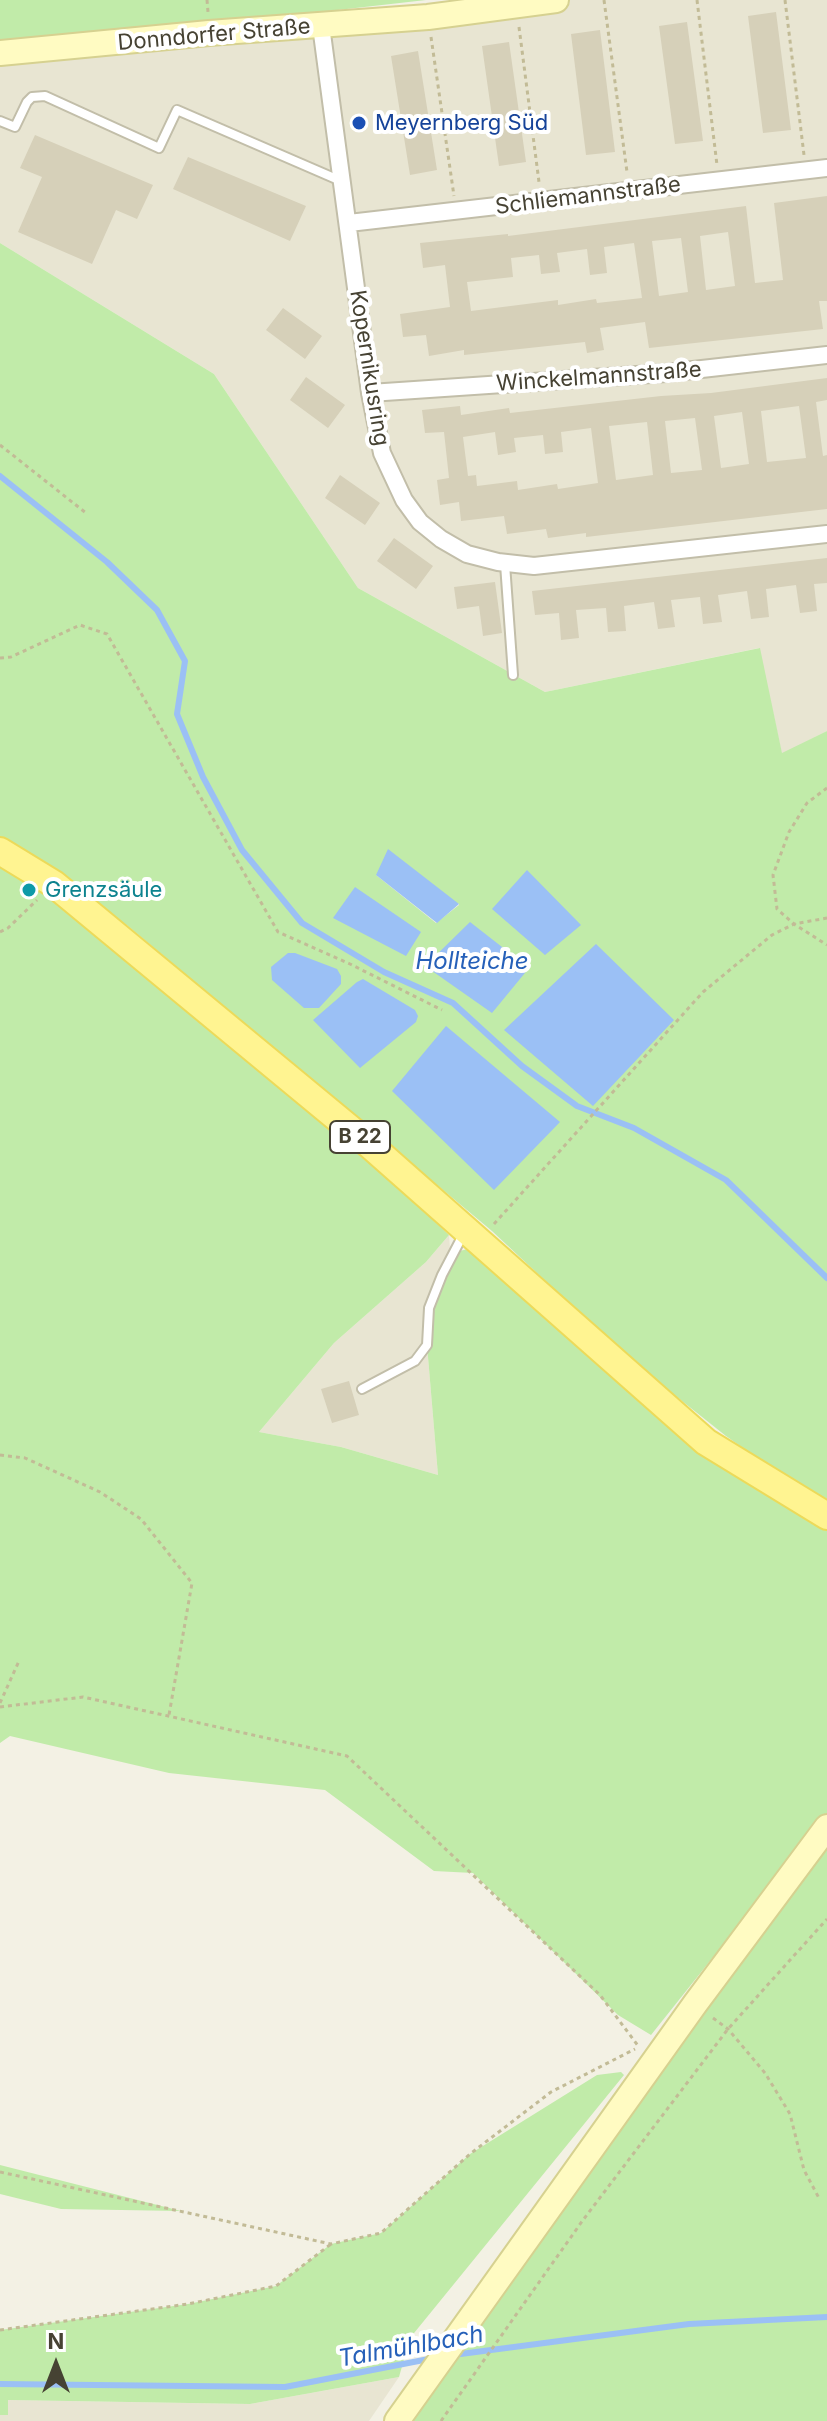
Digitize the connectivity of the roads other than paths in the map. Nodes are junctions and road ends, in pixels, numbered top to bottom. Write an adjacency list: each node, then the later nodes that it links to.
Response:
1 (556, 0): 2 (main road, Donndorfer Straße)
2 (321, 26): 3 (main road, Donndorfer Straße); 6 (street, Kopernikusring)
3 (0, 53)
4 (0, 121): 6 (lane)
5 (827, 168): 7 (street, Schliemannstraße)
6 (343, 182): 7 (street, Kopernikusring)
7 (349, 223): 9 (street, Kopernikusring)
8 (827, 355): 9 (street, Winckelmannstraße)
9 (370, 393): 11 (street, Kopernikusring)
10 (827, 534): 11 (street, Kopernikusring)
11 (505, 563): 12 (lane)
12 (513, 675)
13 (0, 851): 14 (main road, B 22)
14 (472, 1236): 15 (lane); 16 (main road, B 22)
15 (362, 1389)
16 (827, 1516)
17 (827, 1827): 18 (main road)
18 (397, 2421)

